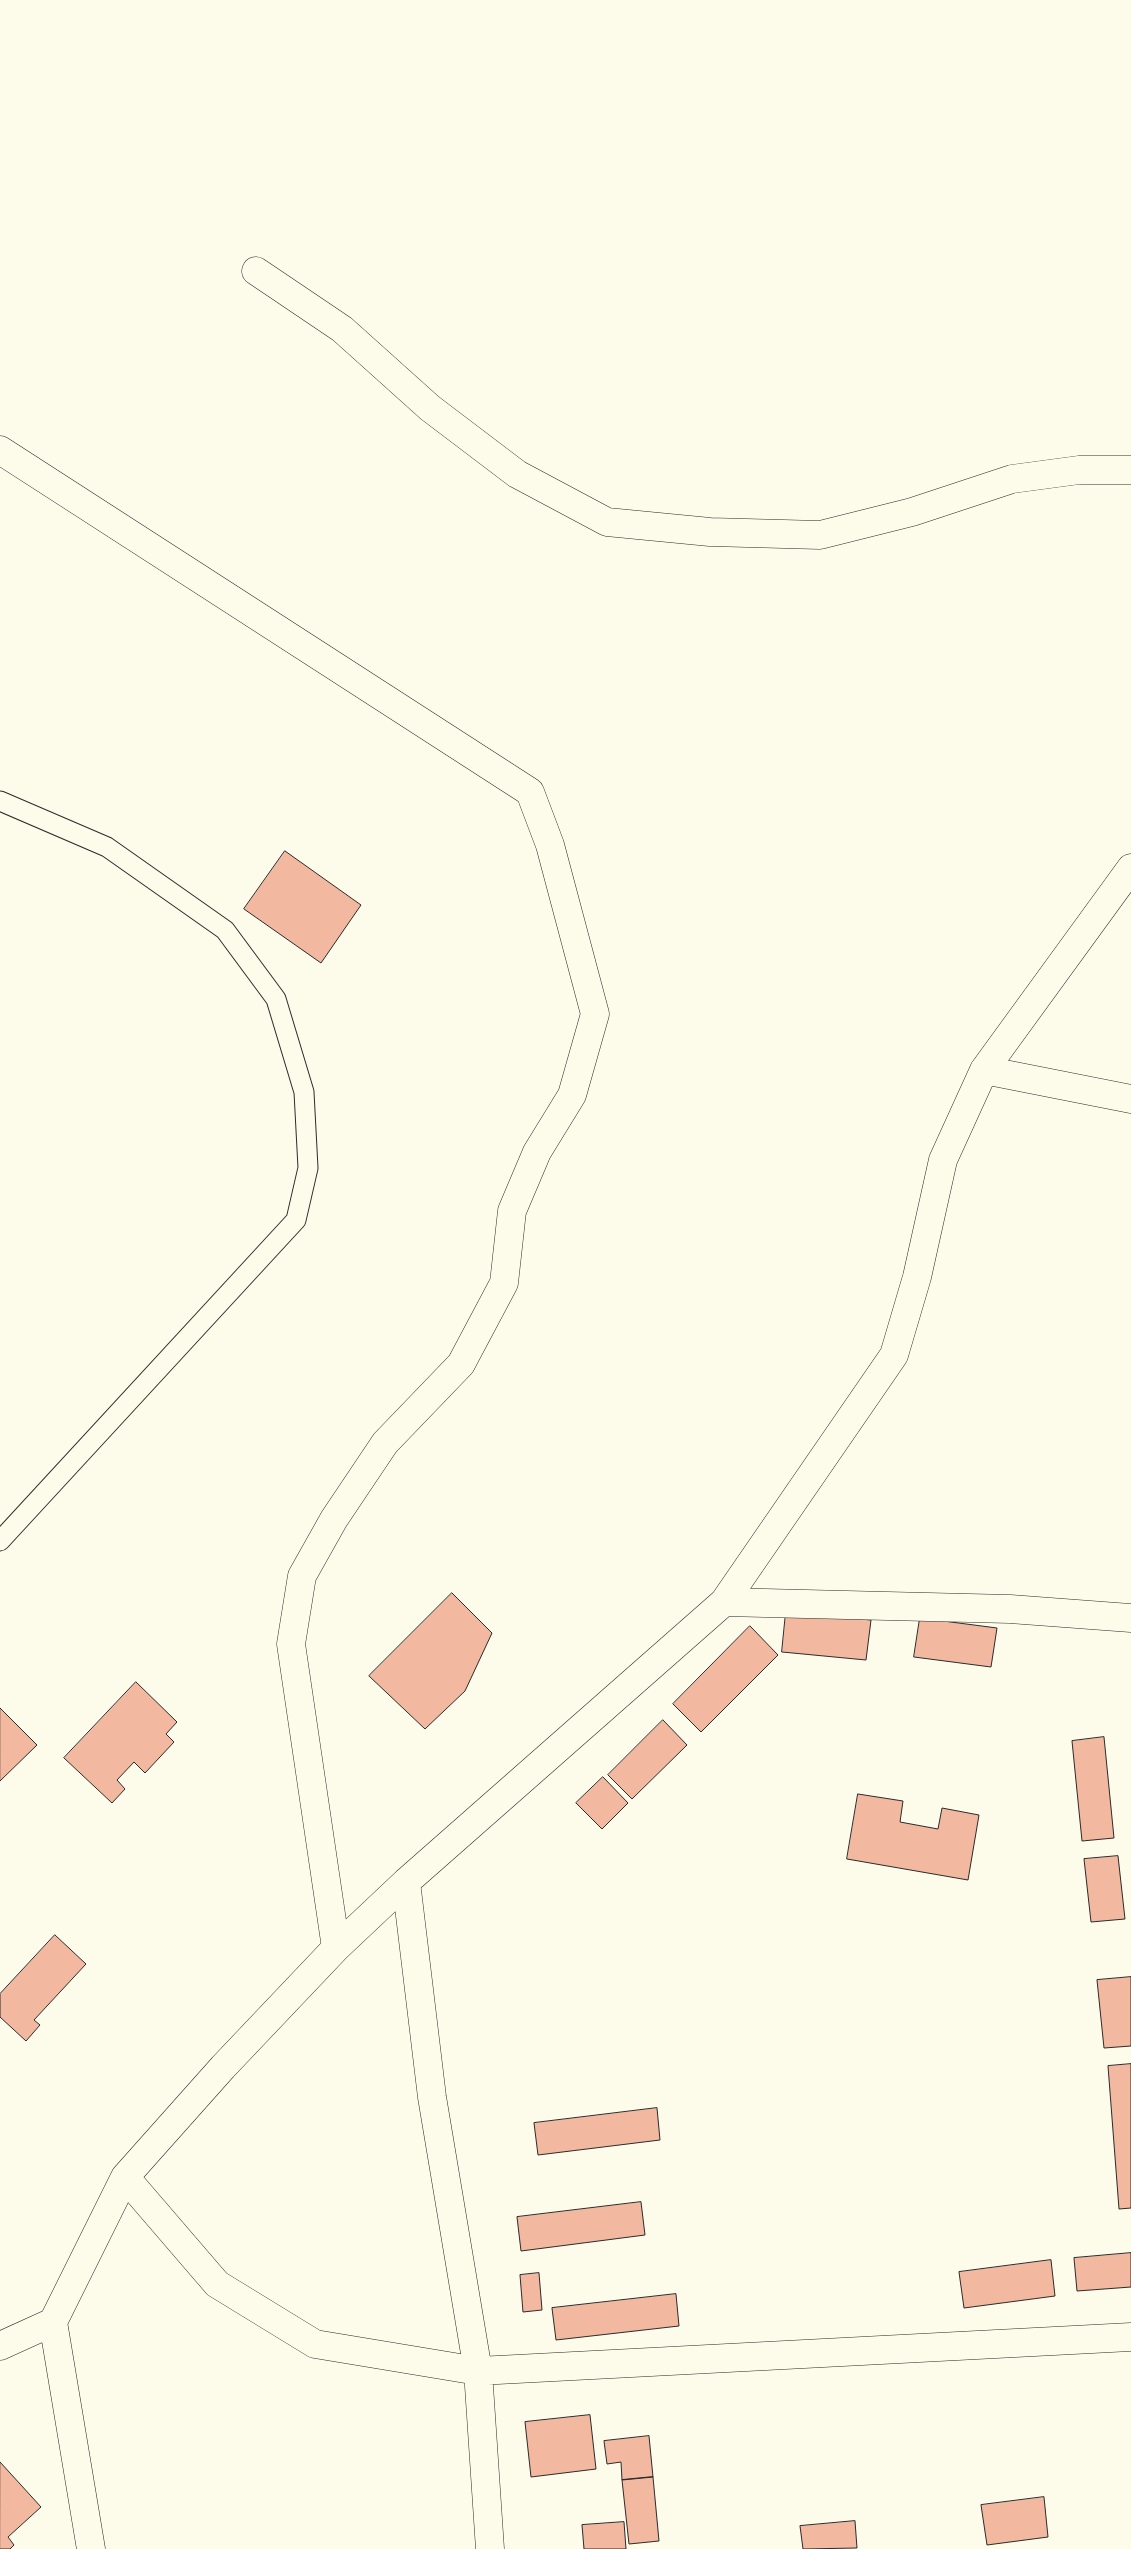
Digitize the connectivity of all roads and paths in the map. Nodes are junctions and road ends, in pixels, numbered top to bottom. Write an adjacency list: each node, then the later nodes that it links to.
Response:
1 (256, 271): 3 (street)
2 (0, 450): 12 (street)
3 (1131, 470)
4 (0, 801): 8 (lane)
5 (1131, 868): 6 (street)
6 (984, 1070): 7 (street); 9 (street)
7 (1131, 1100)
8 (0, 1541)
9 (724, 1602): 10 (street); 11 (street)
10 (1131, 1618)
11 (406, 1882): 12 (street); 17 (street)
12 (336, 1948): 13 (street)
13 (124, 2177): 14 (street); 17 (street)
14 (53, 2322): 16 (street); 18 (street)
15 (1131, 2337): 17 (street)
16 (0, 2346)
17 (478, 2371): 19 (street)
18 (91, 2549)
19 (490, 2549)

